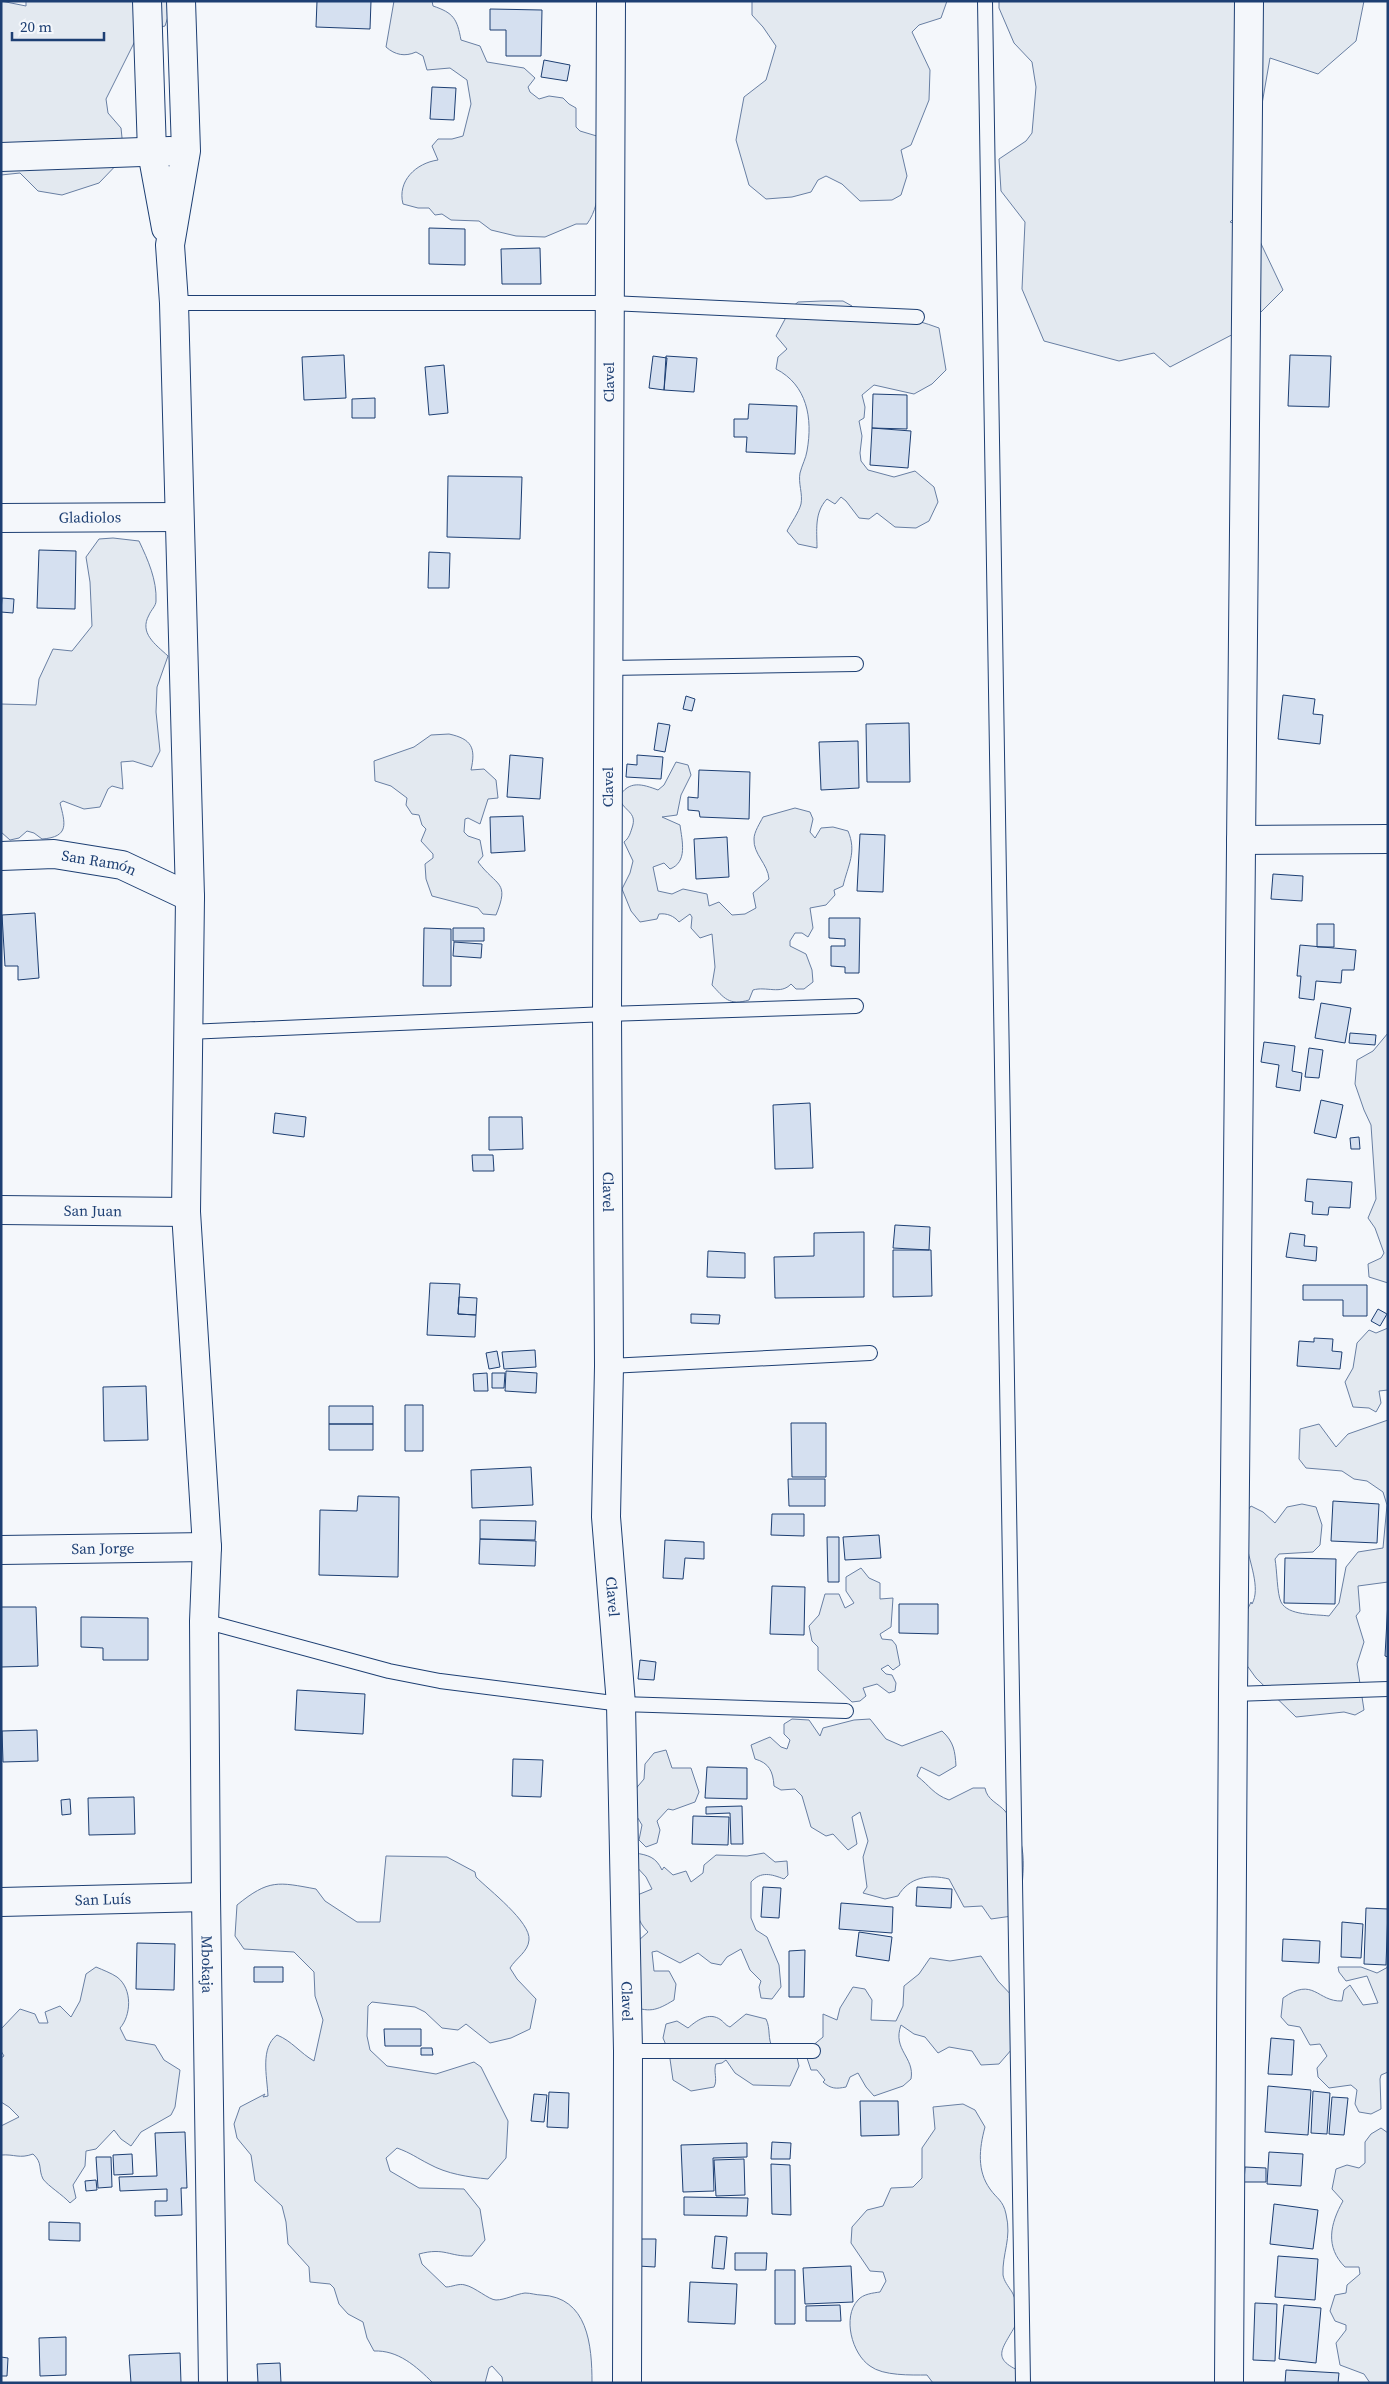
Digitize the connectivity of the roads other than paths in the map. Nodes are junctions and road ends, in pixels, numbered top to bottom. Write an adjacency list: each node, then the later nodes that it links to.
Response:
1 (148, 1): 7 (street)
2 (181, 1): 6 (street)
3 (611, 1): 11 (street, Clavel)
4 (985, 1): 41 (lane)
5 (1249, 1): 18 (street)
6 (186, 151): 7 (street); 9 (street)
7 (152, 152): 8 (street); 9 (street)
8 (1, 157)
9 (170, 245): 10 (street, Mbokaja)
10 (174, 303): 11 (lane); 13 (street, Mbokaja)
11 (610, 303): 12 (lane); 16 (street, Clavel)
12 (917, 317)
13 (179, 517): 14 (street, Gladiolos); 20 (street, Mbokaja)
14 (1, 518)
15 (856, 664): 16 (lane)
16 (608, 668): 22 (street, Clavel)
17 (1388, 839): 18 (street)
18 (1240, 840): 32 (street)
19 (1, 856): 20 (street, San Ramón)
20 (190, 897): 23 (street, Mbokaja)
21 (856, 1006): 22 (lane)
22 (607, 1014): 23 (lane); 27 (street, Clavel)
23 (188, 1032): 25 (street, Mbokaja)
24 (1, 1210): 25 (street, San Juan)
25 (186, 1212): 28 (street, Mbokaja)
26 (870, 1353): 27 (lane)
27 (609, 1366): 33 (street, Clavel)
28 (207, 1547): 29 (street, San Jorge); 30 (street, Mbokaja)
29 (1, 1550)
30 (204, 1621): 33 (lane); 35 (street, Mbokaja)
31 (1388, 1688): 32 (lane)
32 (1233, 1694): 42 (street)
33 (621, 1704): 34 (lane); 37 (street, Clavel)
34 (846, 1711)
35 (206, 1897): 36 (street, San Luís); 39 (street, Mbokaja)
36 (1, 1902)
37 (628, 2051): 38 (lane); 40 (street, Clavel)
38 (814, 2051)
39 (213, 2383)
40 (627, 2383)
41 (1023, 2383)
42 (1229, 2383)

